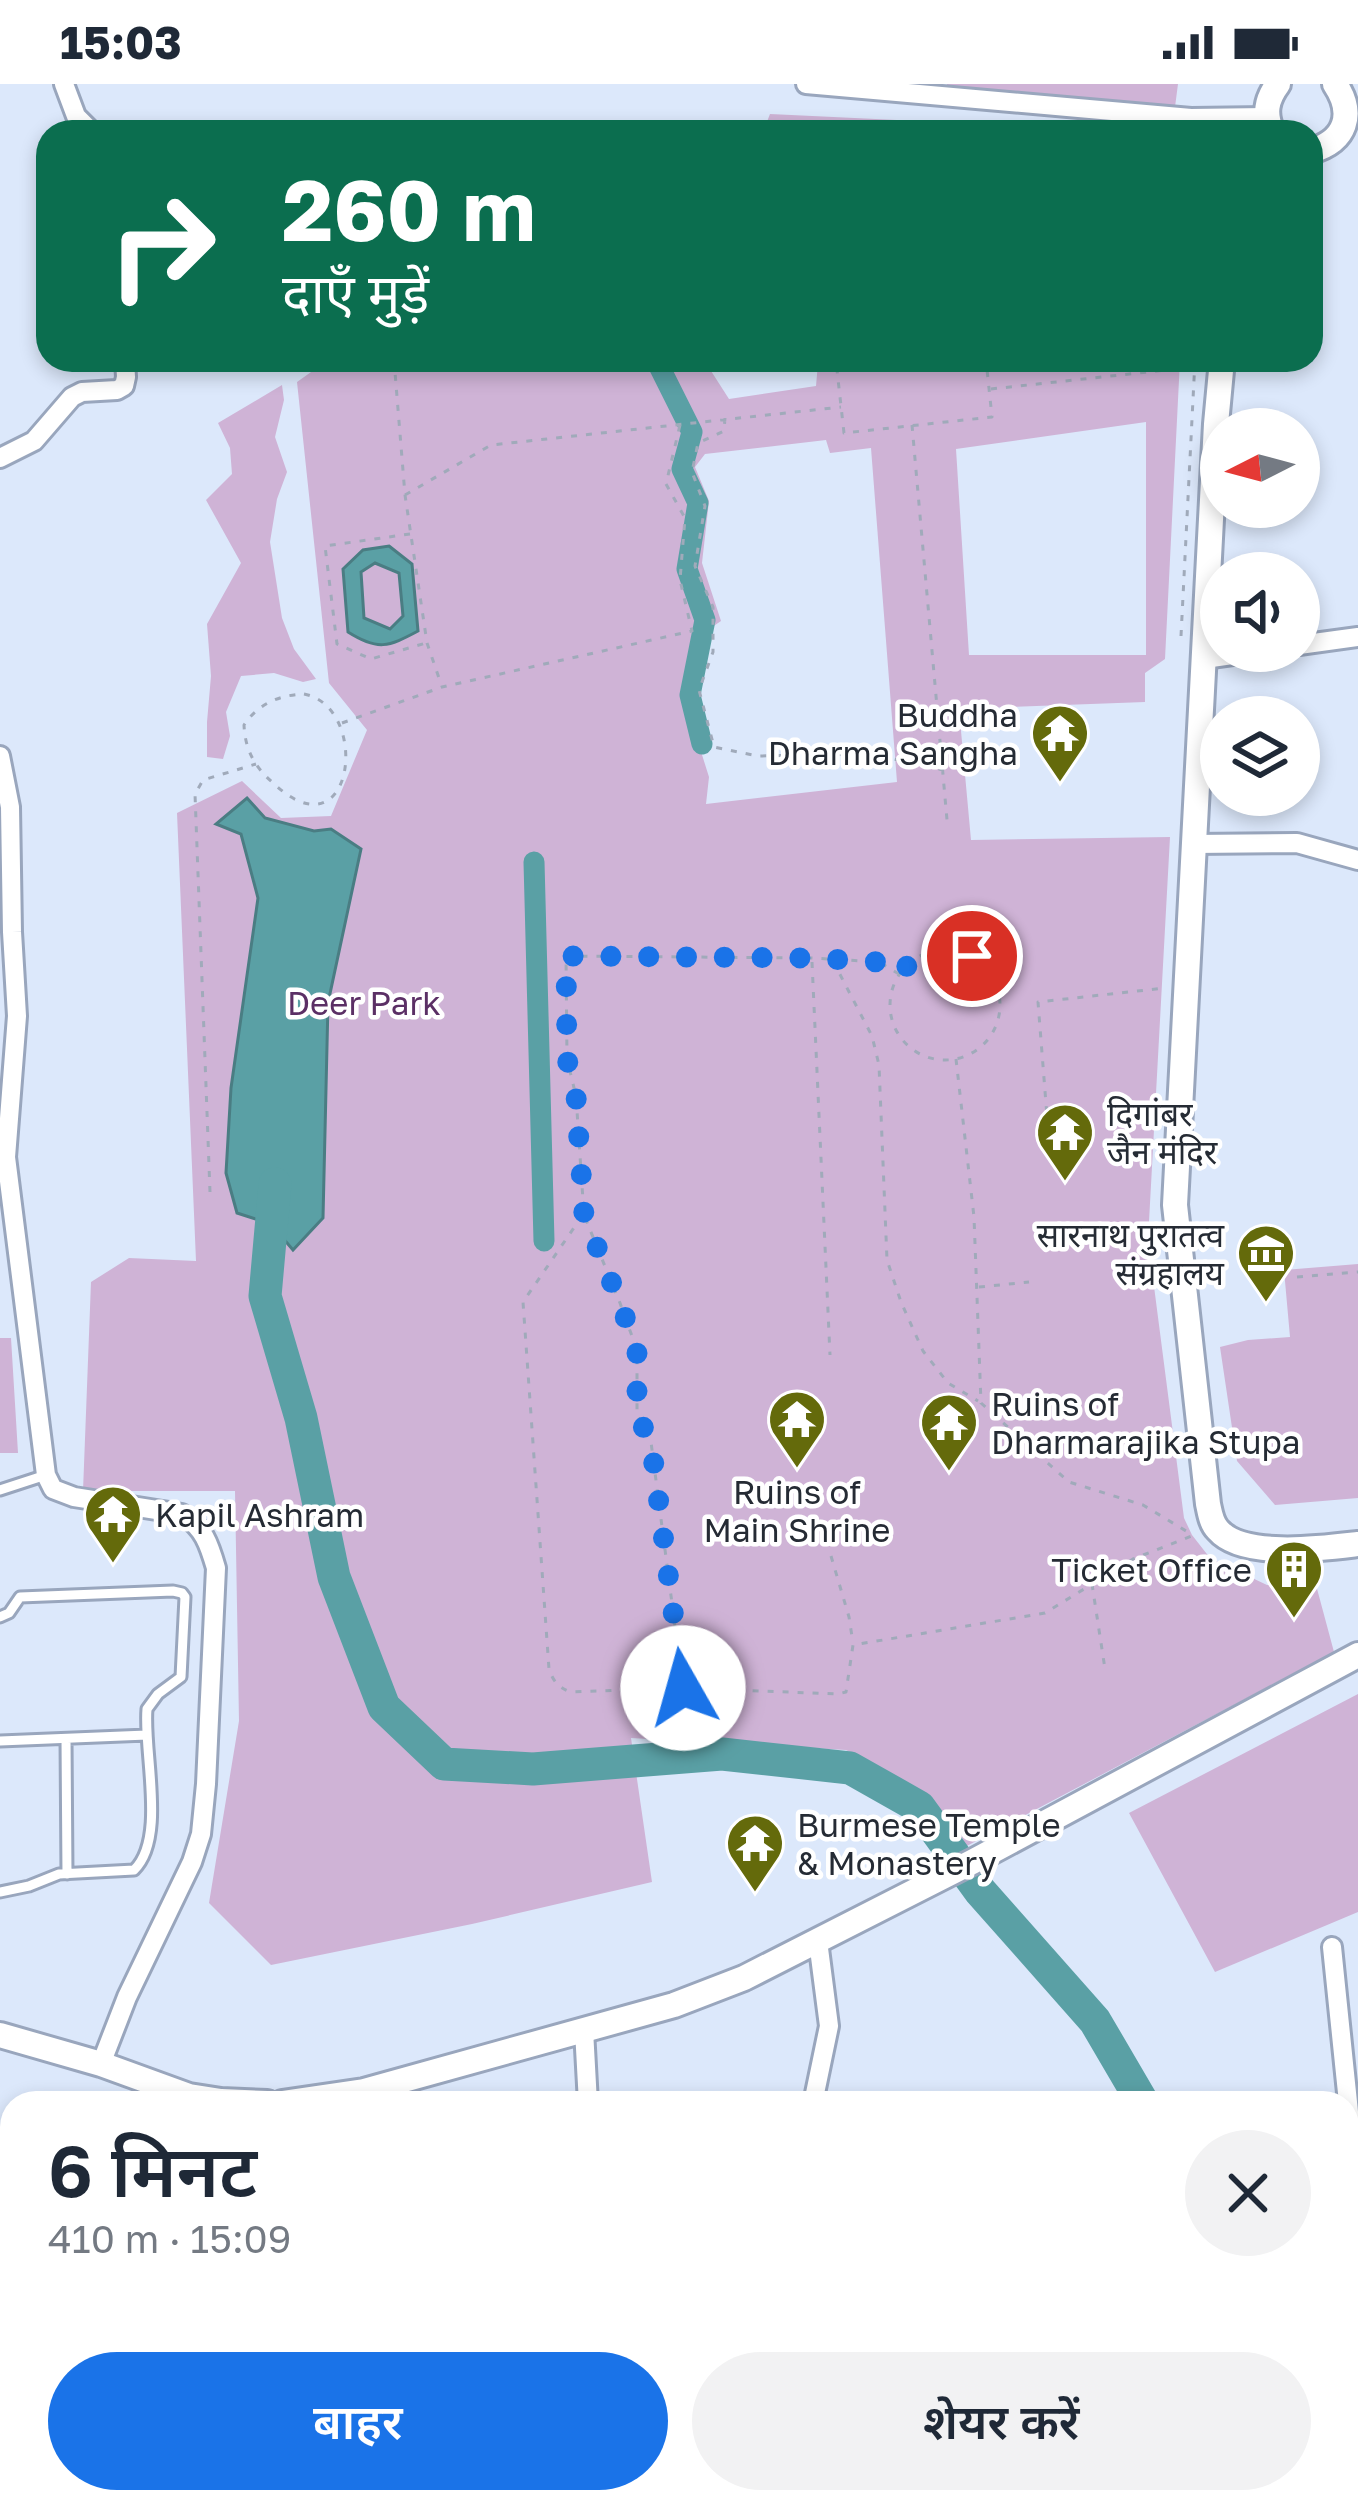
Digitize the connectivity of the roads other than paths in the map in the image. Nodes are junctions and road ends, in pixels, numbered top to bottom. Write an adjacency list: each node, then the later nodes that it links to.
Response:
1 (64, 84): 5 (street)
2 (806, 84): 6 (street)
3 (1278, 84): 7 (street)
4 (1346, 96): 8 (street)
5 (80, 120)
6 (1229, 120)
7 (1269, 120)
8 (1323, 147)
9 (125, 372): 11 (street)
10 (1221, 372): 12 (street)
11 (0, 458)
12 (1210, 552)
13 (1358, 637): 14 (street)
14 (1320, 643)
15 (1203, 672): 17 (street)
16 (0, 756): 19 (street)
17 (1193, 844): 18 (street); 21 (street)
18 (1358, 860)
19 (46, 1475): 20 (lane); 33 (street)
20 (0, 1490)
21 (1358, 1544)
22 (0, 1617): 24 (lane)
23 (1358, 1655): 29 (street)
24 (147, 1735): 25 (lane); 27 (lane)
25 (66, 1739): 26 (lane); 27 (lane)
26 (0, 1742)
27 (67, 1874): 28 (lane)
28 (0, 1892)
29 (818, 1941): 31 (street); 37 (street)
30 (1332, 1947): 38 (street)
31 (584, 2030): 35 (street); 36 (street)
32 (0, 2035): 33 (street)
33 (101, 2064): 34 (street)
34 (175, 2091)
35 (384, 2091)
36 (587, 2091)
37 (815, 2091)
38 (1347, 2091)

